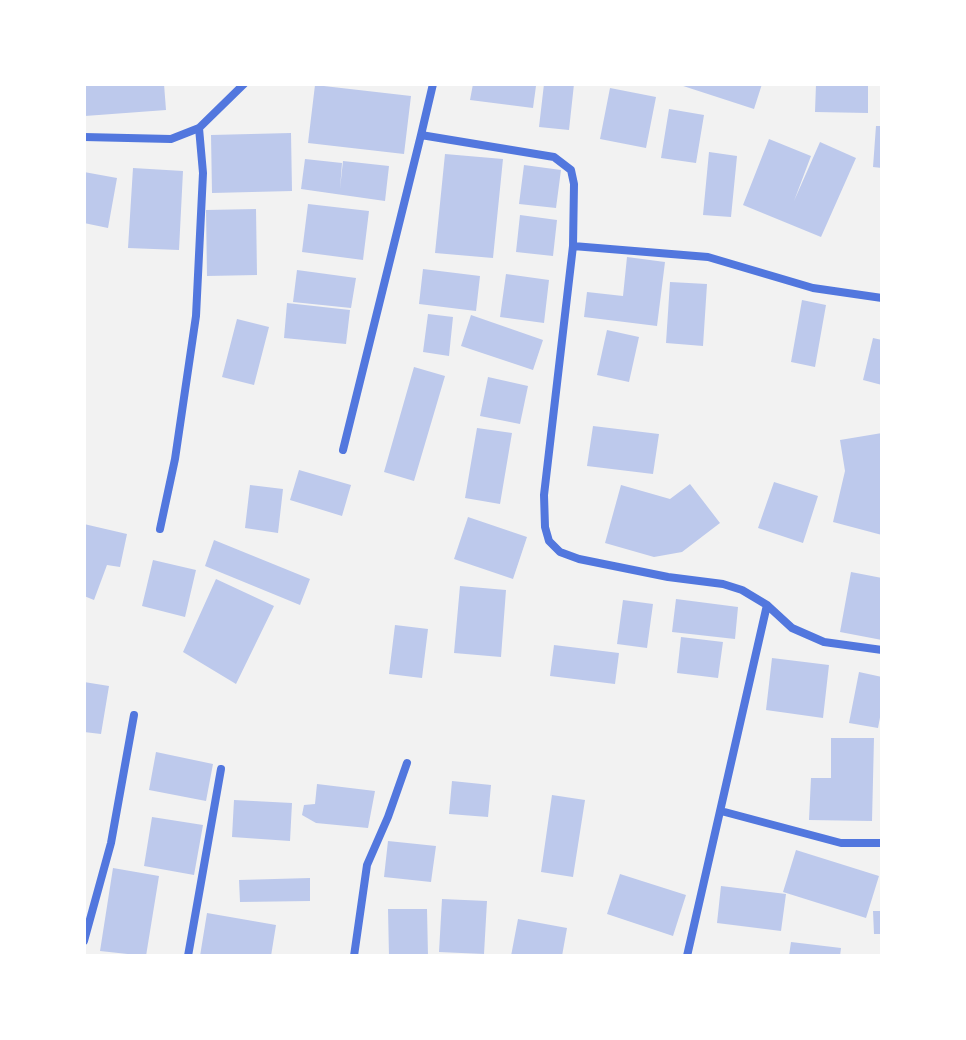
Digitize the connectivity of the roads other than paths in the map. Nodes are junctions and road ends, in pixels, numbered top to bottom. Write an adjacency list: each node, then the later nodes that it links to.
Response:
1 (244, 84): 3 (street)
2 (433, 84): 4 (street)
3 (199, 128): 5 (street); 9 (street)
4 (421, 135): 6 (street); 8 (street)
5 (84, 137)
6 (573, 246): 7 (street); 10 (street)
7 (882, 298)
8 (343, 450)
9 (160, 529)
10 (767, 605): 11 (street); 15 (street)
11 (882, 650)
12 (134, 715): 17 (street)
13 (407, 763): 19 (street)
14 (221, 769): 18 (street)
15 (721, 811): 16 (street); 20 (street)
16 (882, 843)
17 (84, 941)
18 (188, 956)
19 (354, 956)
20 (687, 956)

